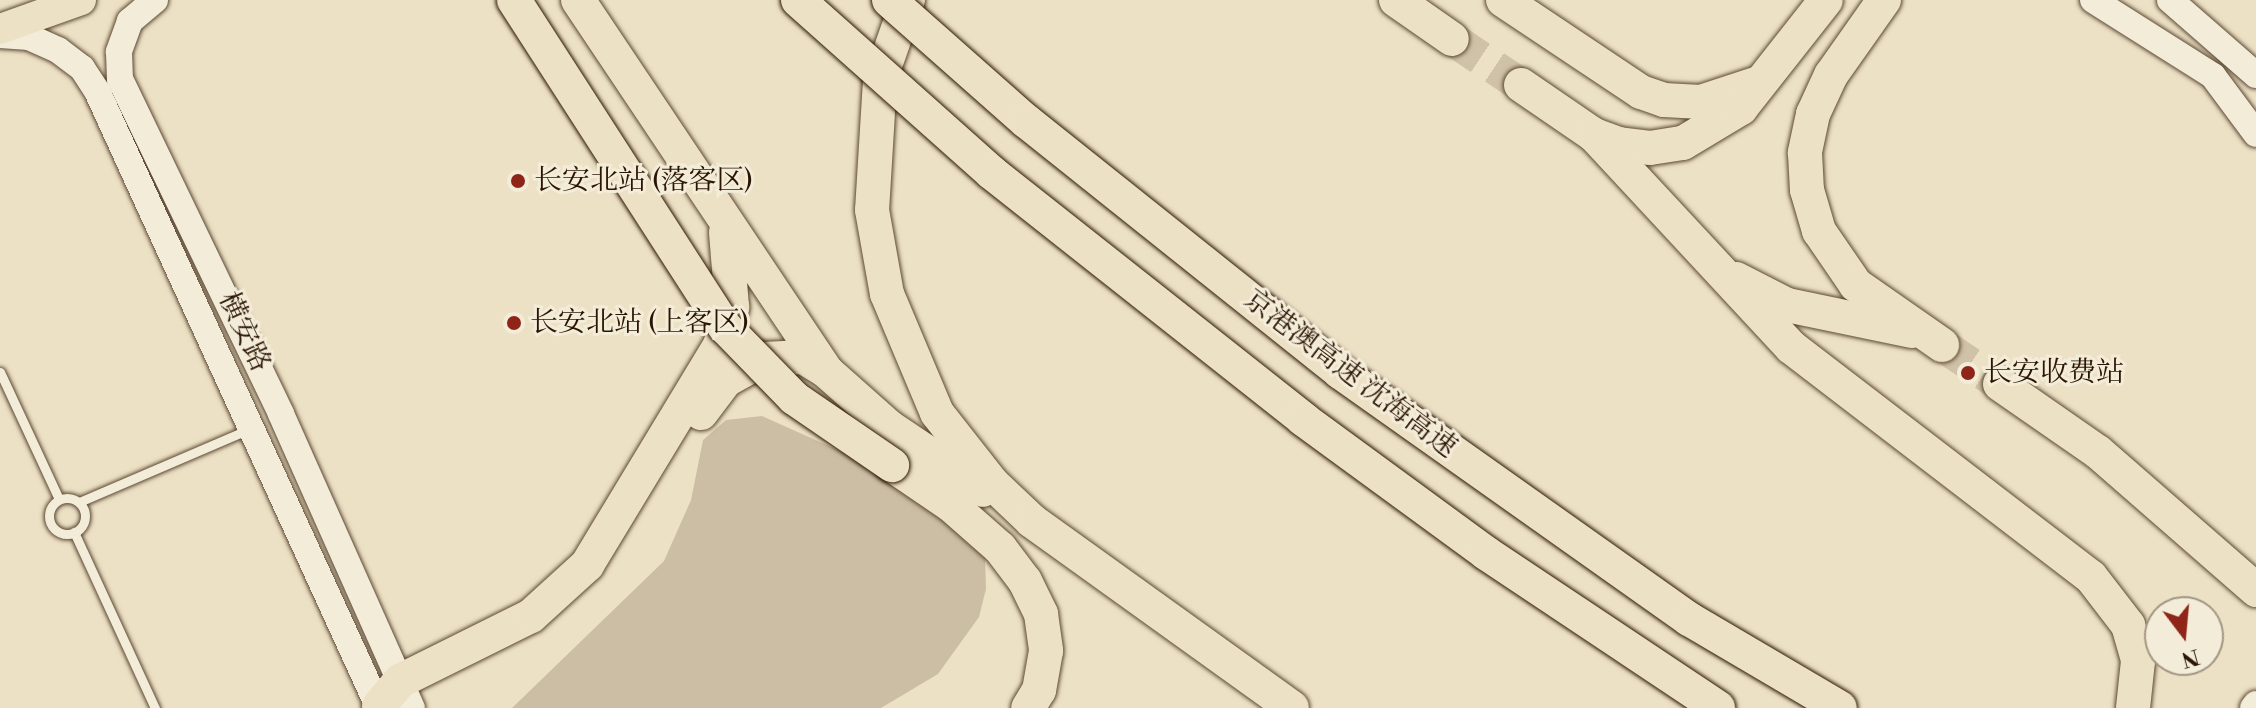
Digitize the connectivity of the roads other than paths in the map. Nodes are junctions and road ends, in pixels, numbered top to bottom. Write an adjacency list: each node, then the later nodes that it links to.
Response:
1 (81, 0): 14 (highway)
2 (155, 0): 33 (main road, 横安路)
3 (514, 0): 35 (highway, bridge)
4 (578, 0): 22 (highway)
5 (798, 0): 37 (highway, bridge)
6 (889, 0): 38 (highway, 京港澳高速 沈海高速, bridge)
7 (908, 0): 30 (highway)
8 (1396, 0): 16 (highway)
9 (1503, 0): 18 (highway)
10 (1826, 0): 18 (highway)
11 (2170, 0): 17 (main road)
12 (2096, 2): 20 (main road)
13 (1882, 6): 23 (highway)
14 (0, 29)
15 (0, 35): 27 (main road, 横安路)
16 (1452, 39)
17 (2256, 75)
18 (1770, 77): 21 (highway)
19 (1521, 85): 21 (highway)
20 (2256, 134)
21 (1594, 135): 23 (highway)
22 (725, 222): 24 (highway); 33 (highway)
23 (1710, 263): 39 (highway)
24 (826, 371): 30 (highway); 33 (highway)
25 (0, 372): 28 (lane)
26 (2000, 384): 32 (highway)
27 (253, 427): 29 (lane); 33 (main road, 横安路)
28 (59, 499): 29 (lane); 31 (lane)
29 (79, 502): 31 (lane)
30 (1032, 521): 36 (highway)
31 (74, 532): 34 (lane)
32 (2256, 590)
33 (396, 701)
34 (155, 708)
35 (1028, 708)
36 (1292, 708)
37 (1718, 708)
38 (1840, 708)
39 (2133, 708)

